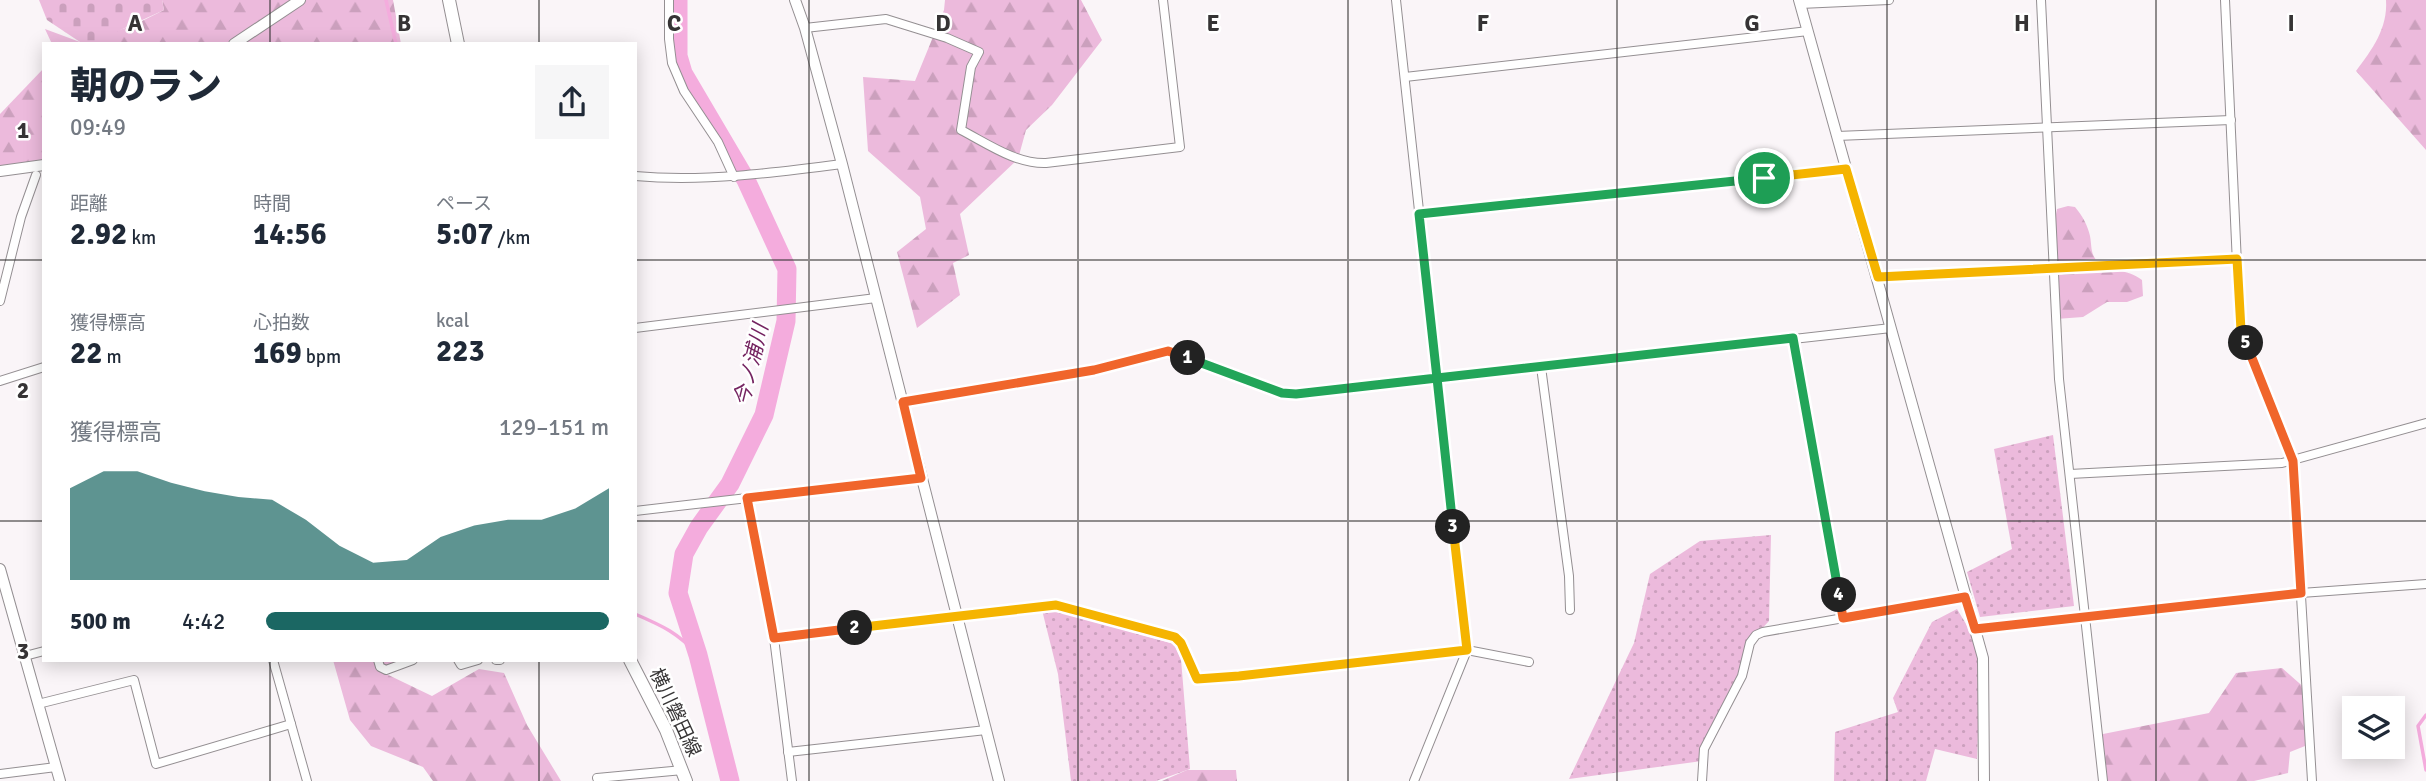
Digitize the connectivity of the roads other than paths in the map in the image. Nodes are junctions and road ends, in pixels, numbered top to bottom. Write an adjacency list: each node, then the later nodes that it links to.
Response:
1 (300, 0): 13 (street)
2 (449, 0): 14 (main road)
3 (669, 0): 26 (street)
4 (795, 0): 11 (street)
5 (1163, 0): 11 (street)
6 (1396, 0): 15 (street)
7 (1889, 0): 10 (street)
8 (2041, 0): 17 (street)
9 (2225, 0): 16 (street)
10 (1800, 2): 12 (street)
11 (806, 28): 19 (street)
12 (1808, 31): 15 (street); 18 (street)
13 (237, 42)
14 (458, 42)
15 (1405, 77): 27 (street)
16 (2231, 120): 17 (street); 28 (street)
17 (2047, 129): 18 (street); 29 (street)
18 (1837, 136): 22 (street)
19 (842, 164): 26 (street); 31 (street)
20 (42, 165): 21 (street)
21 (25, 169): 23 (street); 25 (street)
22 (1846, 169): 27 (street); 30 (street)
23 (0, 170)
24 (637, 176): 26 (street)
25 (40, 177): 32 (street)
26 (734, 177)
27 (1419, 214): 38 (street)
28 (2237, 259): 29 (street); 42 (street)
29 (2053, 268): 30 (street); 43 (street)
30 (1878, 277): 34 (street)
31 (876, 298): 33 (street); 40 (street)
32 (0, 301)
33 (637, 328)
34 (1891, 328): 35 (street); 50 (street)
35 (1793, 338): 36 (street); 55 (street)
36 (1541, 367): 38 (street); 52 (street)
37 (42, 369): 39 (street)
38 (1437, 378): 40 (street); 58 (street)
39 (0, 381)
40 (903, 402): 44 (street)
41 (2426, 423): 42 (street)
42 (2293, 461): 43 (street); 49 (street)
43 (2070, 474): 54 (street)
44 (921, 478): 45 (street); 53 (street)
45 (747, 498): 46 (street); 57 (street)
46 (637, 511)
47 (0, 569): 51 (street)
48 (2426, 584): 49 (street)
49 (2301, 593): 54 (street); 82 (street)
50 (1965, 597): 55 (street); 56 (street)
51 (4, 598): 60 (street)
52 (1570, 610)
53 (956, 616): 57 (street); 58 (street); 68 (street)
54 (2085, 616): 56 (street); 81 (street)
55 (1843, 618): 79 (street)
56 (1975, 629): 80 (street)
57 (774, 638): 69 (street)
58 (1467, 650): 65 (street); 78 (street)
59 (42, 651): 60 (street)
60 (25, 656): 66 (street)
61 (274, 662): 67 (street)
62 (379, 662): 63 (street)
63 (408, 662)
64 (631, 662): 72 (main road, 横川磐田線)
65 (1529, 662)
66 (38, 704): 67 (street); 70 (street)
67 (291, 724): 75 (street)
68 (986, 730): 69 (street); 77 (street)
69 (788, 752): 76 (street)
70 (56, 767): 71 (street); 74 (street)
71 (0, 774)
72 (685, 776): 73 (street)
73 (597, 778)
74 (60, 781)
75 (307, 781)
76 (792, 781)
77 (999, 781)
78 (1414, 781)
79 (1702, 781)
80 (1984, 781)
81 (2103, 781)
82 (2312, 781)

